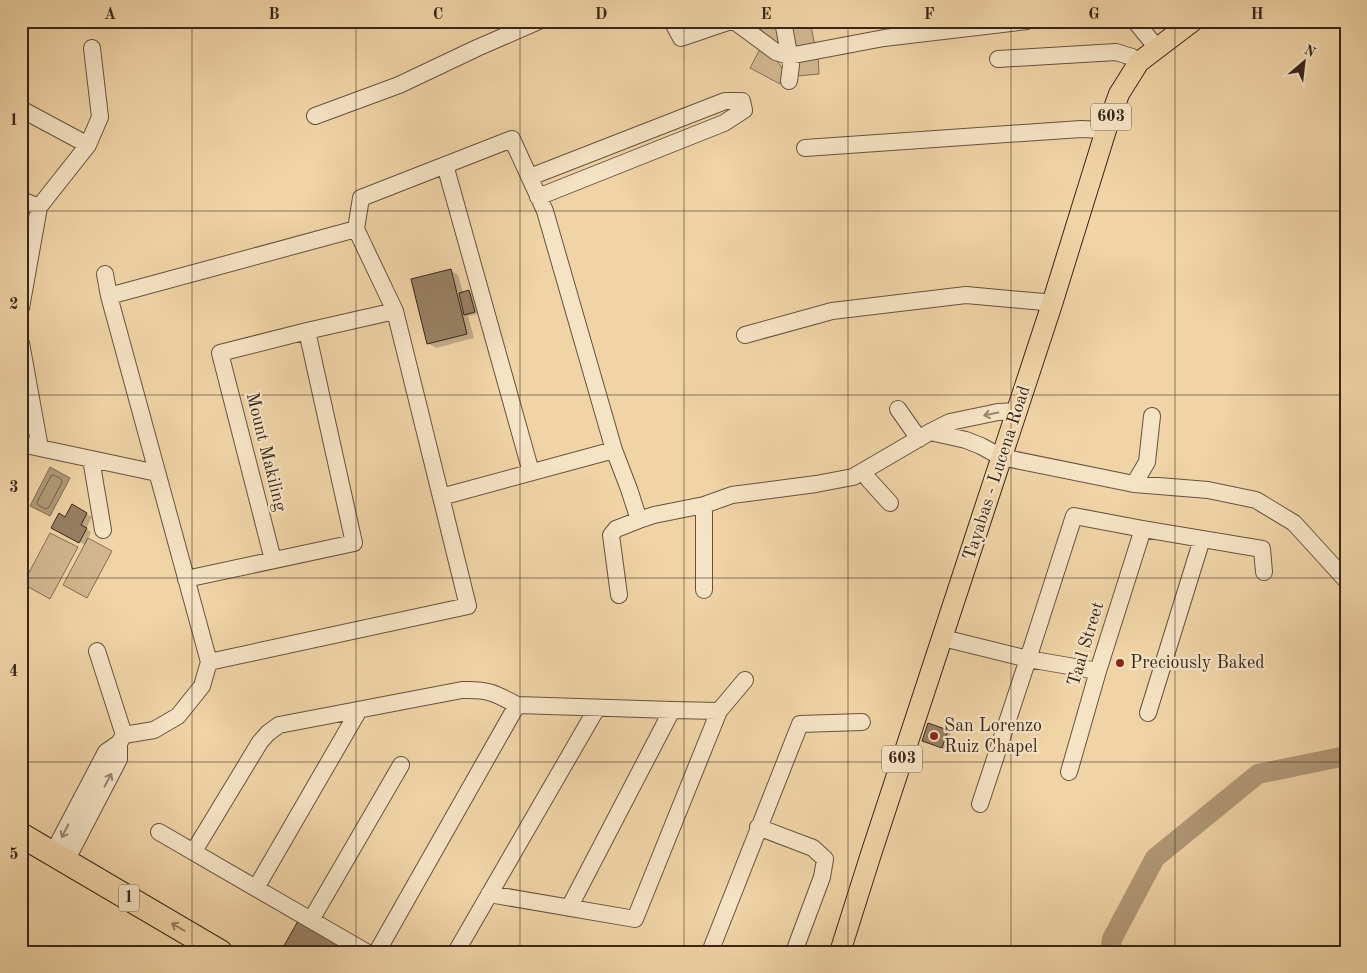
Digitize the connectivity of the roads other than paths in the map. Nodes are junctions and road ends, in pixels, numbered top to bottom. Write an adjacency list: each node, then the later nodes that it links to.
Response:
1 (539, 21): 17 (street)
2 (672, 21): 3 (street)
3 (732, 21): 12 (street)
4 (782, 21): 12 (street)
5 (899, 21): 9 (street)
6 (1027, 21): 9 (street)
7 (1135, 21): 11 (street)
8 (1193, 21): 11 (main road, Tayabas - Lucena Road / 603)
9 (884, 38): 12 (street)
10 (92, 48): 19 (street)
11 (1157, 48): 14 (main road, Tayabas - Lucena Road / 603)
12 (789, 56): 15 (street)
13 (998, 59): 14 (street)
14 (1139, 62): 18 (main road, Tayabas - Lucena Road / 603)
15 (789, 81)
16 (21, 109): 19 (street)
17 (315, 116)
18 (1106, 130): 20 (street); 29 (main road, Tayabas - Lucena Road / 603)
19 (88, 145): 25 (street)
20 (805, 148)
21 (445, 165): 22 (street); 26 (street); 45 (street)
22 (530, 177): 23 (street); 23 (street)
23 (538, 197): 41 (street)
24 (21, 200): 25 (street)
25 (39, 207): 30 (street)
26 (356, 229): 28 (street); 31 (street)
27 (105, 274): 28 (street)
28 (109, 296): 46 (street)
29 (1052, 304): 33 (street); 36 (main road, Tayabas - Lucena Road / 603)
30 (21, 308)
31 (395, 311): 32 (street); 48 (street)
32 (307, 331): 55 (street); 55 (street, Mount Makiling)
33 (745, 335)
34 (21, 343): 40 (street)
35 (898, 409): 38 (street)
36 (1016, 411): 38 (street, one-way to 38); 42 (main road, Tayabas - Lucena Road / 603)
37 (1152, 416): 47 (street)
38 (924, 436): 42 (street); 44 (street)
39 (21, 444): 40 (street)
40 (40, 448): 43 (street)
41 (614, 450): 45 (street); 51 (street)
42 (1002, 457): 47 (street); 61 (main road, Tayabas - Lucena Road / 603)
43 (91, 459): 46 (street); 53 (street)
44 (863, 471): 49 (street); 50 (street)
45 (531, 472): 48 (street)
46 (157, 473): 57 (street)
47 (1134, 484): 58 (street)
48 (441, 497): 64 (street)
49 (890, 503)
50 (704, 505): 51 (street); 59 (street)
51 (639, 520): 60 (street)
52 (1143, 529): 54 (street); 63 (street); 65 (street, Taal Street)
53 (103, 530)
54 (1202, 539): 56 (street); 72 (street)
55 (273, 560): 57 (street)
56 (1264, 572)
57 (186, 579): 64 (street)
58 (1346, 580)
59 (704, 590)
60 (619, 596)
61 (943, 638): 63 (street); 93 (main road, Tayabas - Lucena Road / 603)
62 (96, 651): 74 (street)
63 (1028, 659): 65 (street); 77 (street)
64 (209, 662): 74 (street)
65 (1098, 672): 76 (street, Taal Street)
66 (745, 680): 71 (street)
67 (517, 705): 68 (street); 69 (street); 89 (street)
68 (597, 708): 70 (street); 83 (street)
69 (360, 710): 81 (street); 82 (street)
70 (672, 710): 71 (street); 84 (street)
71 (719, 711): 84 (street)
72 (1148, 713)
73 (862, 722): 78 (street)
74 (121, 739): 80 (street)
75 (401, 765): 85 (street)
76 (1069, 772)
77 (980, 804)
78 (758, 827): 91 (street); 92 (street)
79 (159, 832): 81 (street)
80 (38, 850): 86 (highway, 1); 87 (highway, 1, one-way to 80)
81 (194, 852): 82 (street)
82 (256, 888): 85 (street)
83 (489, 894): 84 (street); 90 (street)
84 (569, 908)
85 (312, 920): 88 (street)
86 (188, 952)
87 (220, 952)
88 (366, 952)
89 (377, 952)
90 (456, 952)
91 (710, 952)
92 (794, 952)
93 (840, 952)

